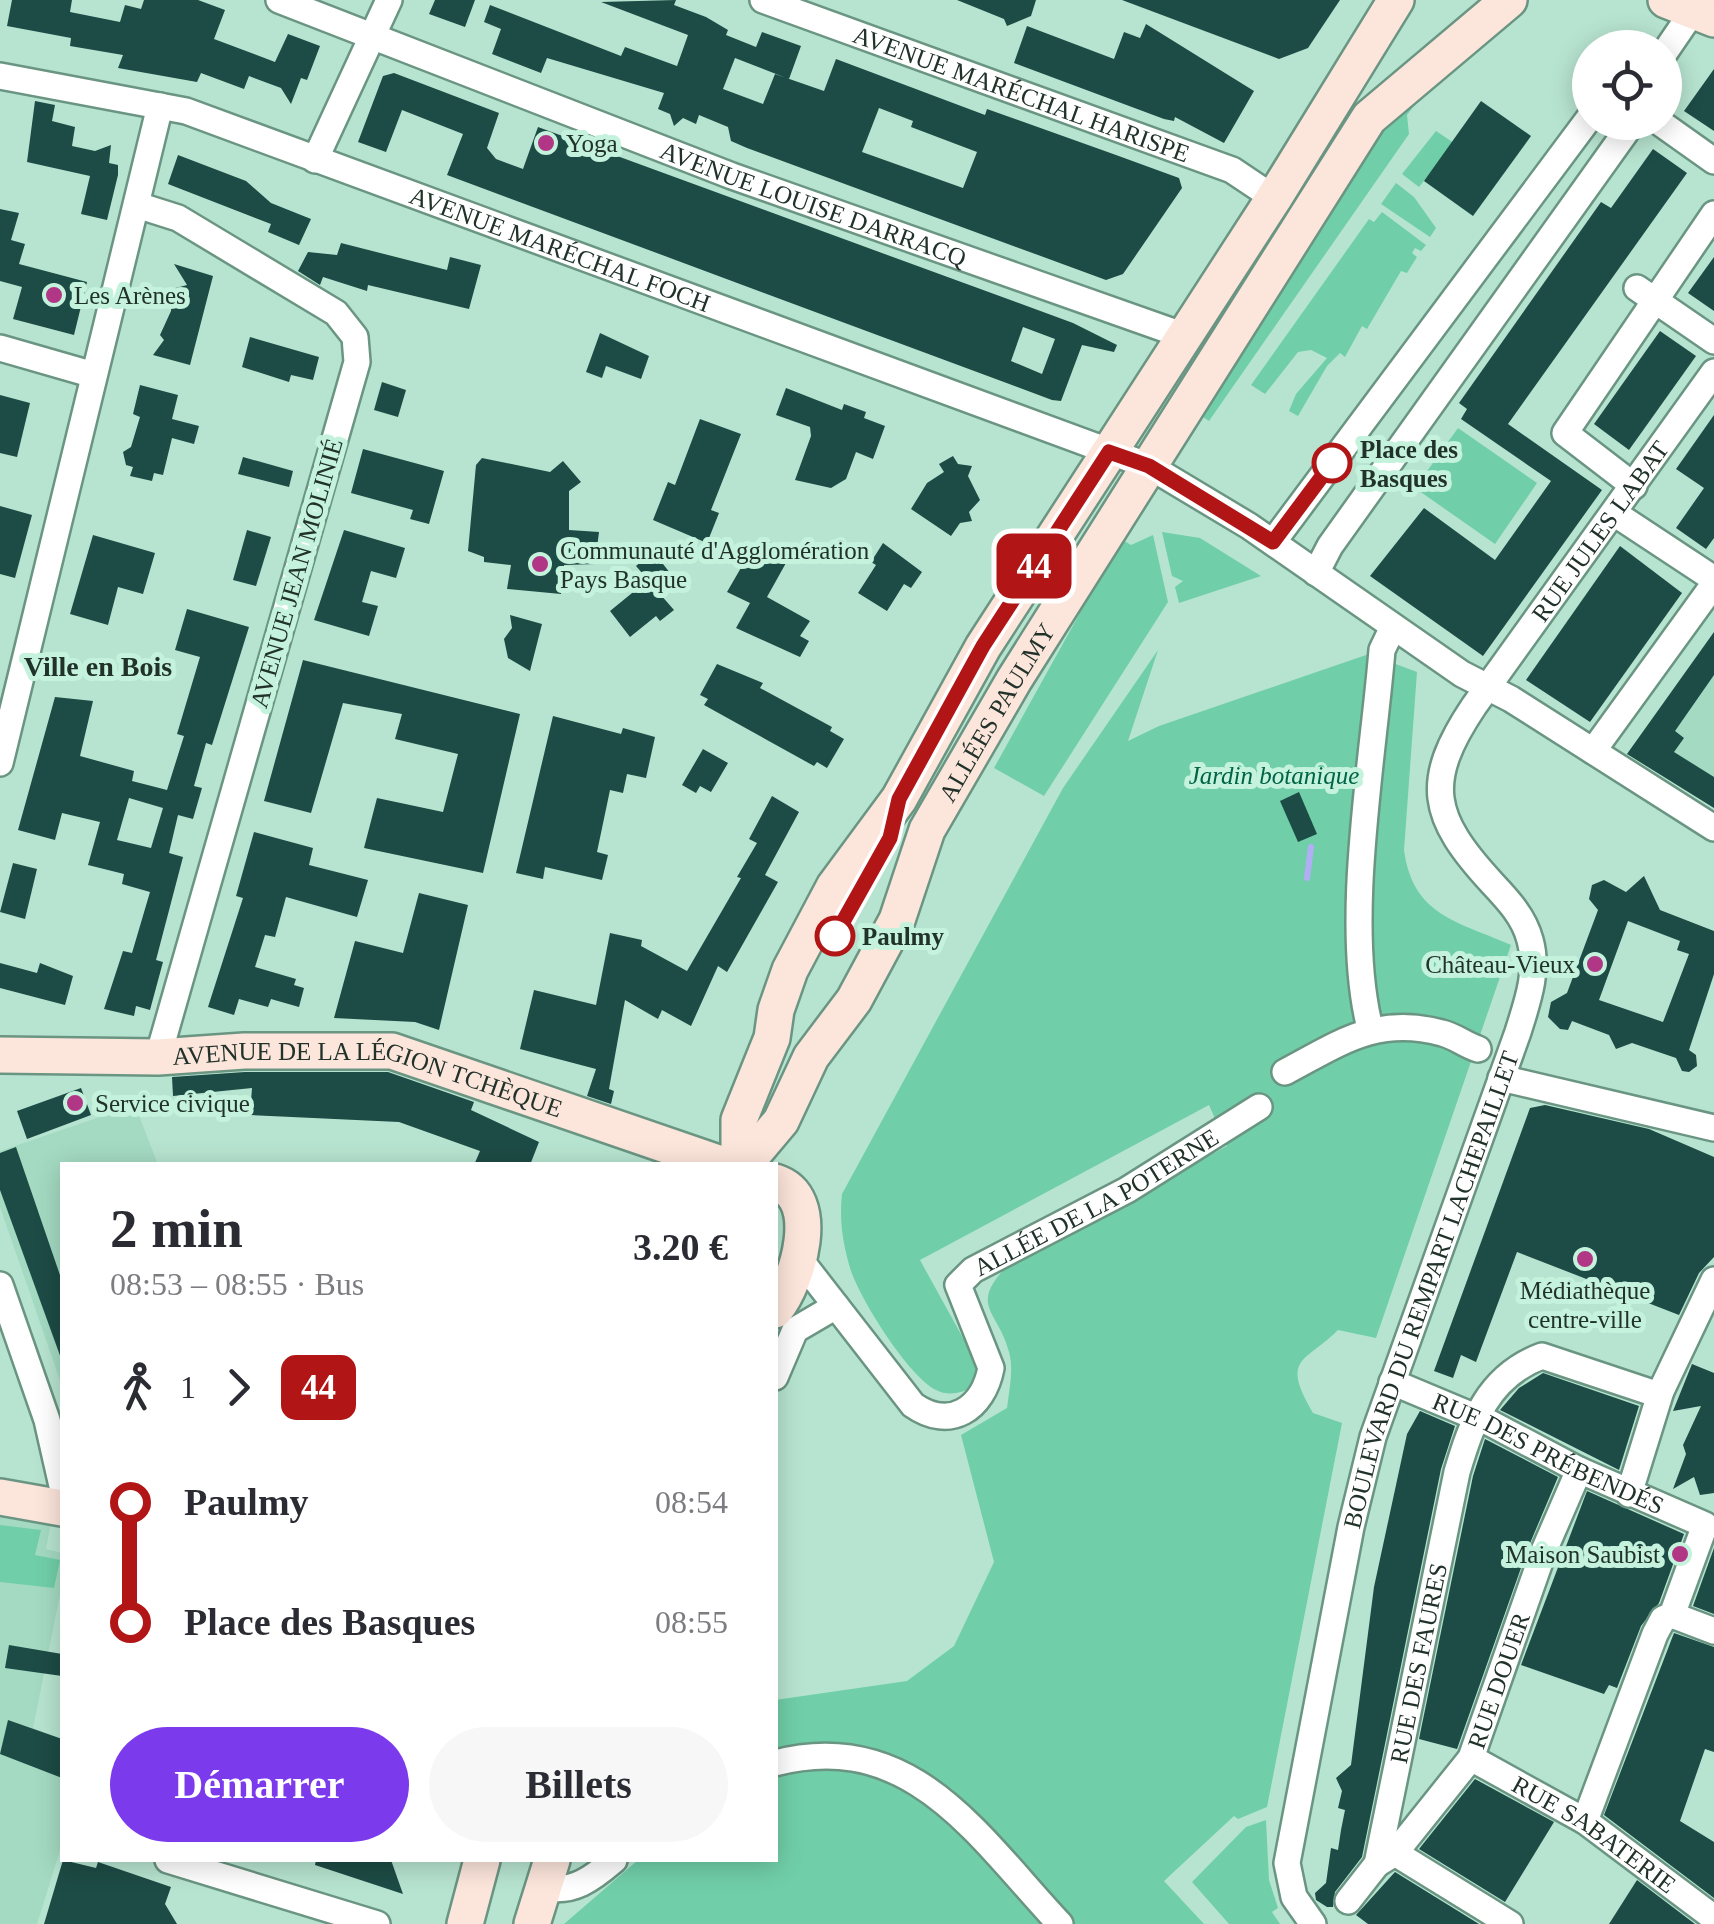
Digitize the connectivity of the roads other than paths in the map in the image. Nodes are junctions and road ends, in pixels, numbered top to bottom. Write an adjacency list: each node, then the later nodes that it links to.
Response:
1 (280, 0): 8 (street, AVENUE LOUISE DARRACQ)
2 (389, 0): 8 (street)
3 (763, 0): 16 (street, AVENUE MARÉCHAL HARISPE)
4 (1396, 0): 16 (main road)
5 (1509, 0): 26 (main road, ALLÉES PAULMY)
6 (1689, 7): 7 (street)
7 (1677, 30)
8 (373, 34): 14 (street); 20 (street, AVENUE LOUISE DARRACQ)
9 (0, 76): 10 (street, AVENUE MARÉCHAL FOCH)
10 (160, 106): 14 (street, AVENUE MARÉCHAL FOCH); 17 (street)
11 (1682, 139): 15 (street)
12 (1574, 140): 29 (street)
13 (1620, 140): 30 (street)
14 (315, 160): 25 (street, AVENUE MARÉCHAL FOCH)
15 (1714, 162)
16 (1274, 198): 20 (main road)
17 (137, 205): 24 (street); 40 (street, AVENUE JEAN MOLINIÉ)
18 (1714, 214): 19 (street)
19 (1646, 294): 21 (street); 27 (street)
20 (1185, 336): 25 (main road)
21 (1714, 342)
22 (0, 348): 24 (street)
23 (1714, 372): 27 (street, RUE JULES LABAT)
24 (94, 375): 35 (street)
25 (1109, 452): 26 (street, AVENUE MARÉCHAL FOCH); 46 (main road)
26 (1149, 466): 29 (street, AVENUE MARÉCHAL FOCH); 47 (main road, ALLÉES PAULMY)
27 (1634, 486): 28 (street, RUE JULES LABAT)
28 (1614, 513): 31 (street); 33 (street, RUE JULES LABAT)
29 (1273, 542): 30 (street, AVENUE MARÉCHAL FOCH)
30 (1316, 574): 32 (street, AVENUE MARÉCHAL FOCH)
31 (1714, 582): 34 (street)
32 (1393, 627): 33 (street, AVENUE MARÉCHAL FOCH); 37 (street)
33 (1486, 688): 34 (street, AVENUE MARÉCHAL FOCH); 42 (street, BOULEVARD DU REMPART LACHEPAILLET)
34 (1593, 751): 36 (street, AVENUE MARÉCHAL FOCH)
35 (0, 763)
36 (1714, 828)
37 (1370, 1028): 38 (street); 41 (street)
38 (1478, 1049)
39 (0, 1054): 40 (main road, AVENUE DE LA LÉGION TCHÈQUE)
40 (158, 1057): 45 (main road, AVENUE DE LA LÉGION TCHÈQUE)
41 (1285, 1072)
42 (1501, 1078): 44 (street); 55 (street, BOULEVARD DU REMPART LACHEPAILLET)
43 (1259, 1107): 52 (street, ALLÉE DE LA POTERNE)
44 (1714, 1128)
45 (715, 1162)
46 (741, 1162)
47 (744, 1162)
48 (778, 1184): 49 (main road)
49 (787, 1247): 52 (street, ALLÉE DE LA POTERNE); 53 (main road)
50 (0, 1284): 59 (street)
51 (1711, 1296): 56 (street)
52 (829, 1297): 53 (street); 54 (street)
53 (778, 1307)
54 (778, 1370)
55 (1392, 1382): 57 (street, RUE DES PRÉBENDÉS); 79 (street, BOULEVARD DU REMPART LACHEPAILLET)
56 (1661, 1390): 57 (street); 60 (street)
57 (1474, 1416): 58 (street, RUE DES PRÉBENDÉS); 68 (street, RUE DES FAURES)
58 (1578, 1470): 60 (street, RUE DES PRÉBENDÉS); 65 (street, RUE DOUER)
59 (60, 1477)
60 (1628, 1494): 63 (street, RUE DES PRÉBENDÉS)
61 (0, 1498): 62 (main road)
62 (60, 1508)
63 (1672, 1615): 64 (street); 67 (street)
64 (1714, 1632)
65 (1471, 1758): 67 (street, RUE SABATERIE); 68 (street, RUE DOUER)
66 (778, 1763): 78 (street)
67 (1589, 1824): 74 (street, RUE SABATERIE)
68 (1386, 1858): 73 (street, RUE DES FAURES); 80 (street)
69 (175, 1862): 75 (street)
70 (481, 1862): 76 (main road)
71 (612, 1862): 72 (street)
72 (548, 1873): 77 (main road)
73 (1341, 1910)
74 (1714, 1918)
75 (378, 1924)
76 (465, 1924)
77 (532, 1924)
78 (1060, 1924)
79 (1313, 1924)
80 (1510, 1924)

